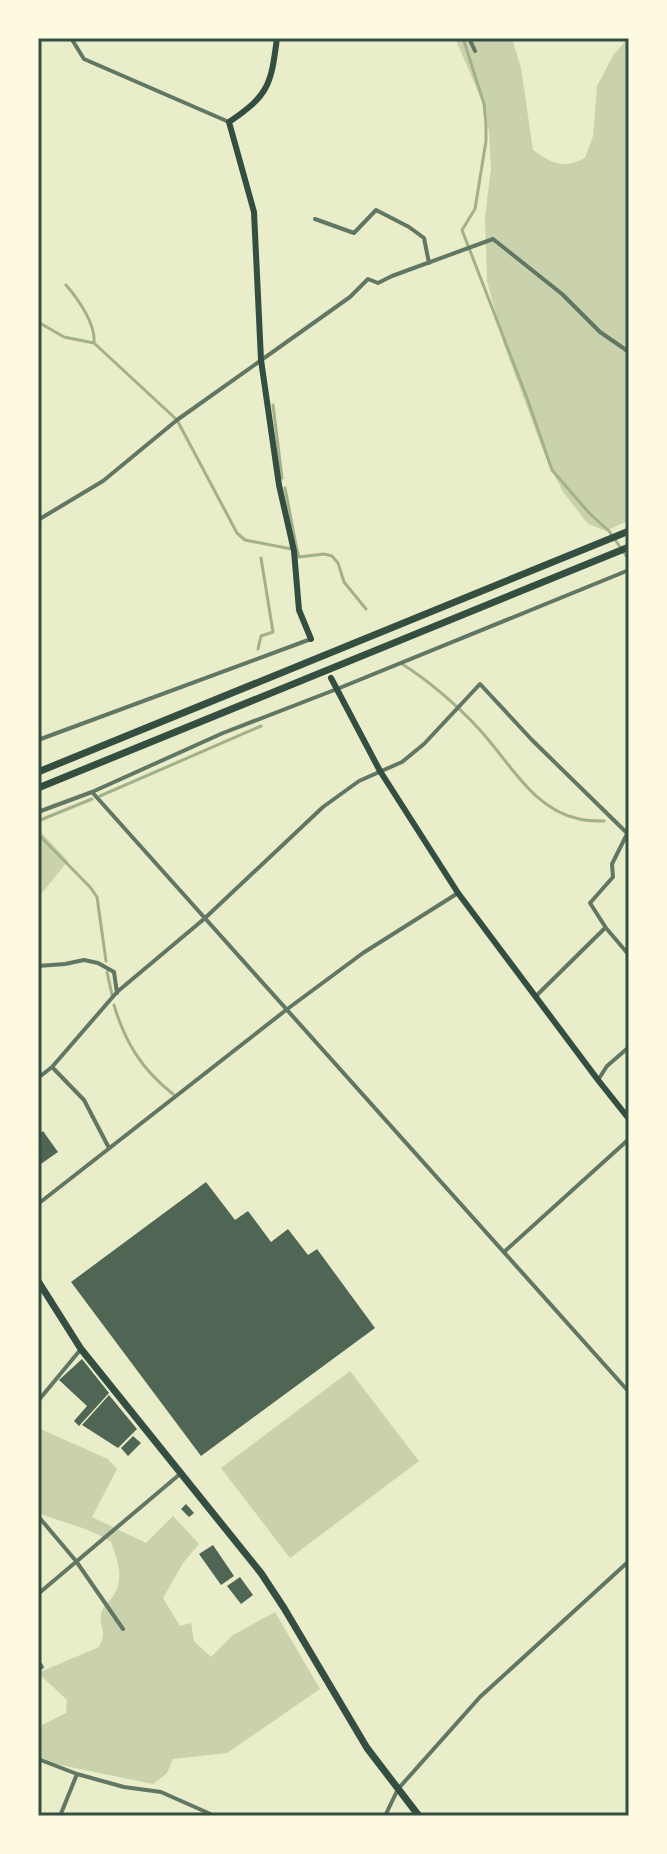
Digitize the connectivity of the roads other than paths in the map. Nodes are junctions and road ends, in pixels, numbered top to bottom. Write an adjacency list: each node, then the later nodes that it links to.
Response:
1 (71, 38): 5 (street)
2 (277, 38): 5 (main road)
3 (469, 38): 4 (street)
4 (475, 51)
5 (229, 122): 9 (main road)
6 (315, 219): 7 (street)
7 (429, 263): 8 (street); 9 (street)
8 (629, 352)
9 (261, 360): 10 (street); 14 (main road)
10 (38, 520)
11 (629, 531): 19 (highway)
12 (629, 547): 20 (highway)
13 (629, 570): 16 (street)
14 (311, 639): 17 (street)
15 (331, 678): 16 (main road)
16 (337, 689): 18 (main road); 21 (street)
17 (38, 740)
18 (380, 771): 23 (street); 24 (main road); 25 (street)
19 (38, 772)
20 (38, 788)
21 (92, 792): 22 (street); 25 (street)
22 (38, 812)
23 (628, 834): 26 (street)
24 (458, 893): 30 (main road); 31 (street)
25 (204, 919): 29 (street); 31 (street)
26 (606, 928): 27 (street); 30 (street)
27 (629, 955)
28 (38, 966): 29 (street)
29 (117, 993): 33 (street)
30 (535, 997): 35 (main road)
31 (286, 1010): 38 (street); 40 (street)
32 (629, 1047): 35 (street)
33 (52, 1067): 34 (street); 38 (street)
34 (38, 1078)
35 (598, 1080): 36 (main road)
36 (629, 1119)
37 (629, 1139): 40 (street)
38 (109, 1148): 39 (street)
39 (38, 1204)
40 (504, 1252): 43 (street)
41 (38, 1281): 42 (highway)
42 (81, 1349): 44 (street); 45 (highway)
43 (629, 1392)
44 (38, 1401)
45 (181, 1473): 47 (street); 55 (highway)
46 (38, 1516): 47 (street)
47 (76, 1561): 49 (street); 50 (street)
48 (629, 1561): 55 (street)
49 (38, 1594)
50 (123, 1629)
51 (38, 1661): 52 (street)
52 (38, 1670)
53 (38, 1759): 54 (street)
54 (77, 1774): 56 (street); 57 (street)
55 (398, 1789): 58 (street); 59 (highway)
56 (60, 1816)
57 (215, 1816)
58 (385, 1816)
59 (419, 1816)

